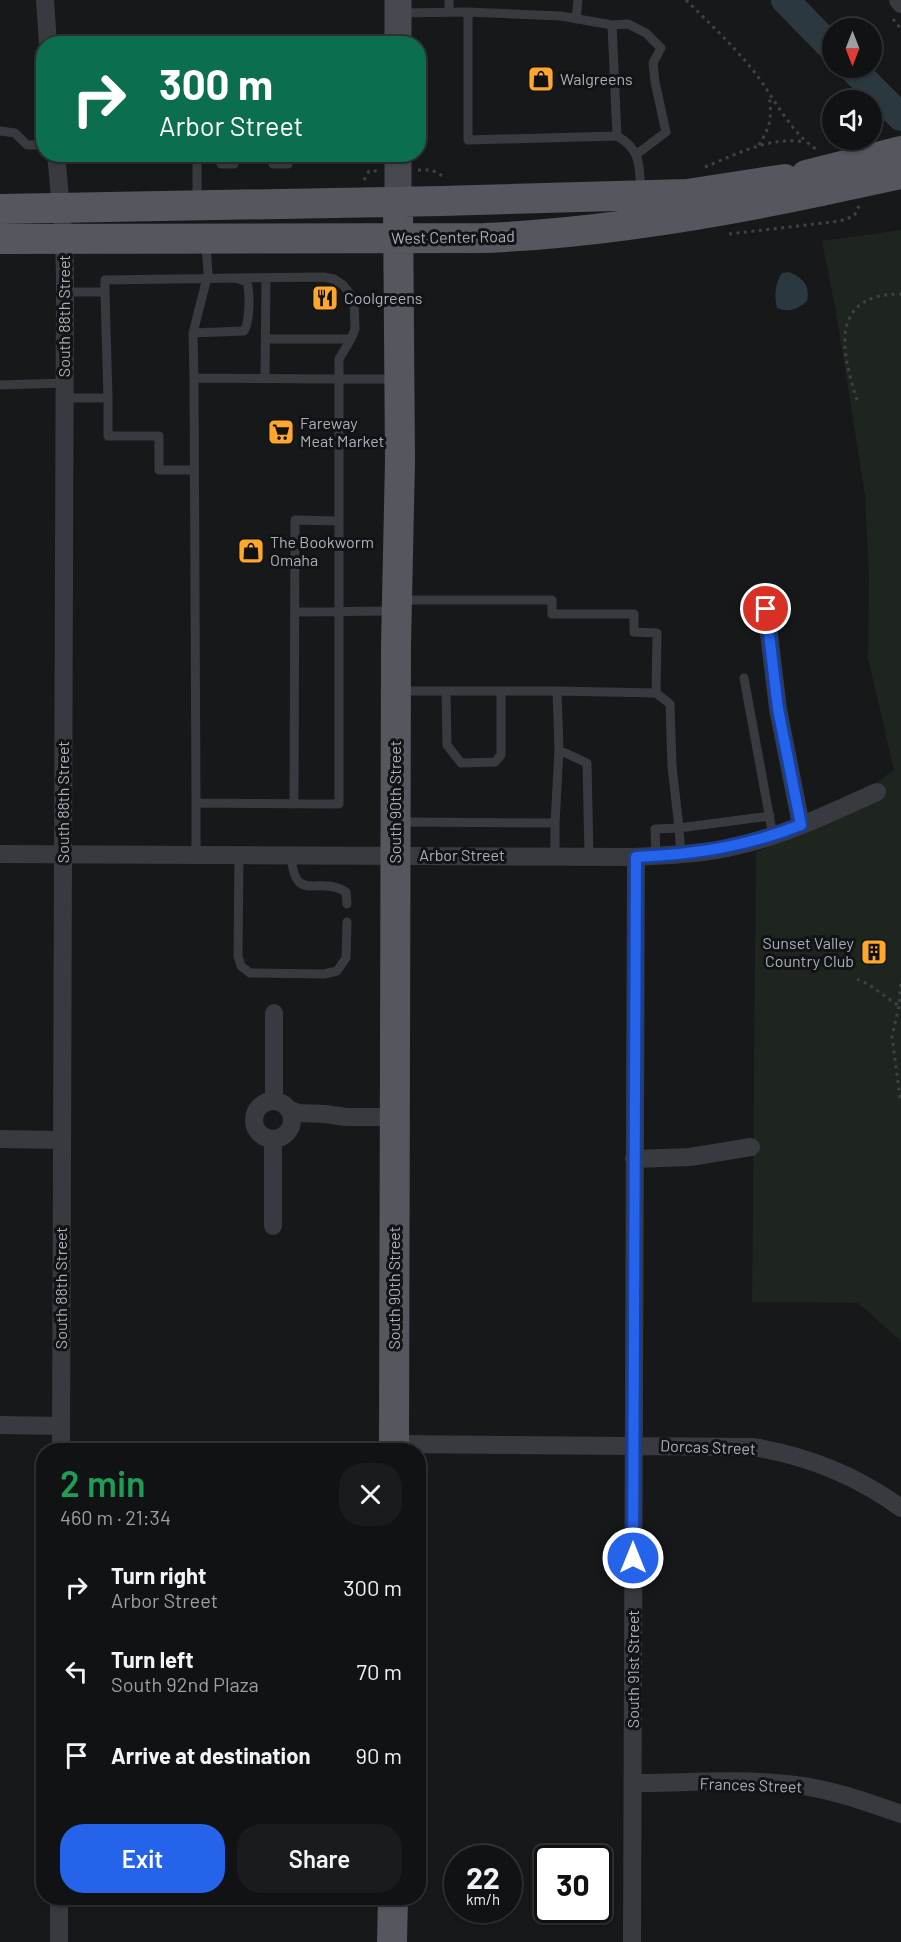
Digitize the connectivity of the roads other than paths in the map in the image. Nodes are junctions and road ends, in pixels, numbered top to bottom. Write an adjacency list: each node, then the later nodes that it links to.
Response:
1 (45, 0): 11 (street)
2 (449, 0): 7 (lane)
3 (578, 0): 9 (lane)
4 (898, 0): 5 (street)
5 (901, 4)
6 (398, 6): 7 (lane); 12 (main road)
7 (449, 12): 8 (lane)
8 (468, 12): 9 (lane); 14 (lane)
9 (576, 19): 10 (lane)
10 (612, 25): 14 (lane); 17 (lane)
11 (47, 36)
12 (398, 36)
13 (0, 130): 15 (lane)
14 (617, 136): 17 (lane)
15 (36, 145)
16 (901, 151): 26 (main road, West Center Road, bridge)
17 (637, 154): 27 (lane)
18 (57, 162): 30 (street, South 88th Street)
19 (196, 162): 29 (lane)
20 (221, 162): 23 (lane)
21 (288, 162): 24 (lane)
22 (398, 162): 28 (main road, South 90th Street)
23 (234, 164)
24 (273, 164)
25 (901, 174): 26 (main road, West Center Road, bridge)
26 (813, 183): 27 (main road, West Center Road); 32 (main road, West Center Road)
27 (641, 195): 28 (main road, West Center Road)
28 (398, 202): 29 (main road, West Center Road); 32 (main road, South 90th Street)
29 (197, 206): 30 (main road, West Center Road)
30 (60, 208): 31 (main road, West Center Road); 34 (street, South 88th Street)
31 (0, 209)
32 (398, 238): 35 (main road, West Center Road); 47 (main road, South 90th Street)
33 (0, 239): 34 (main road, West Center Road)
34 (64, 239): 35 (main road, West Center Road); 39 (street, South 88th Street)
35 (206, 239): 36 (lane)
36 (207, 278): 37 (lane); 40 (lane); 41 (lane)
37 (237, 278): 38 (lane); 41 (lane)
38 (266, 278): 42 (lane); 43 (lane)
39 (65, 292): 40 (lane); 49 (street, South 88th Street)
40 (105, 292): 50 (lane)
41 (193, 333): 44 (lane)
42 (266, 339): 43 (lane); 45 (lane)
43 (351, 339): 46 (lane)
44 (194, 378): 45 (lane); 51 (lane)
45 (265, 378): 46 (lane)
46 (339, 379): 47 (lane); 52 (lane)
47 (399, 379): 53 (main road, South 90th Street)
48 (0, 385): 49 (lane)
49 (65, 390): 50 (lane); 74 (street, South 88th Street)
50 (108, 398): 51 (lane)
51 (194, 470): 65 (lane)
52 (339, 521): 55 (lane); 56 (lane)
53 (396, 605): 56 (lane); 58 (main road, South 90th Street); 62 (lane)
54 (766, 609): 70 (street)
55 (295, 612): 56 (lane); 66 (lane)
56 (339, 613): 66 (lane)
57 (744, 678): 67 (lane)
58 (396, 691): 59 (lane); 68 (main road, South 90th Street)
59 (446, 691): 60 (lane); 60 (lane)
60 (501, 691): 61 (lane)
61 (557, 691): 62 (lane); 63 (lane)
62 (656, 693): 71 (lane)
63 (559, 750): 69 (lane); 81 (lane)
64 (877, 792): 70 (street, Arbor Street)
65 (196, 803): 66 (lane); 75 (lane)
66 (294, 804)
67 (770, 816): 71 (lane); 72 (lane)
68 (395, 822): 69 (lane); 78 (main road, South 90th Street)
69 (555, 823): 80 (lane)
70 (801, 825): 72 (street, Arbor Street)
71 (679, 828): 79 (lane); 82 (lane)
72 (773, 836): 79 (street, Arbor Street)
73 (0, 854): 74 (street, Arbor Street)
74 (63, 855): 75 (street, Arbor Street); 92 (street, South 88th Street)
75 (196, 855): 76 (street, Arbor Street)
76 (239, 855): 77 (street, Arbor Street); 85 (lane)
77 (291, 855): 78 (street, Arbor Street); 84 (lane)
78 (395, 855): 80 (street, Arbor Street); 88 (main road, South 90th Street)
79 (681, 855): 82 (street, Arbor Street)
80 (555, 856): 81 (street, Arbor Street)
81 (589, 856): 83 (street, Arbor Street)
82 (656, 856): 83 (street, Arbor Street)
83 (636, 857): 94 (street, South 91st Street)
84 (346, 904)
85 (347, 922)
86 (274, 1013): 87 (street)
87 (274, 1101): 89 (street); 91 (street)
88 (395, 1117): 89 (street); 99 (main road, South 90th Street)
89 (290, 1119): 91 (street)
90 (0, 1139): 92 (street)
91 (273, 1139): 95 (street)
92 (62, 1140): 97 (street, South 88th Street)
93 (752, 1147): 94 (street)
94 (634, 1159): 100 (street, South 91st Street)
95 (273, 1226)
96 (0, 1425): 97 (street)
97 (61, 1426): 98 (street, South 88th Street)
98 (61, 1443)
99 (394, 1443)
100 (633, 1445): 101 (street, Dorcas Street); 102 (street, Dorcas Street); 103 (street, South 91st Street)
101 (426, 1447)
102 (901, 1508)
103 (633, 1783): 104 (street, Frances Street); 109 (street, South 91st Street)
104 (901, 1814)
105 (59, 1905): 107 (street)
106 (393, 1905): 108 (main road)
107 (59, 1942)
108 (392, 1942)
109 (632, 1942)

